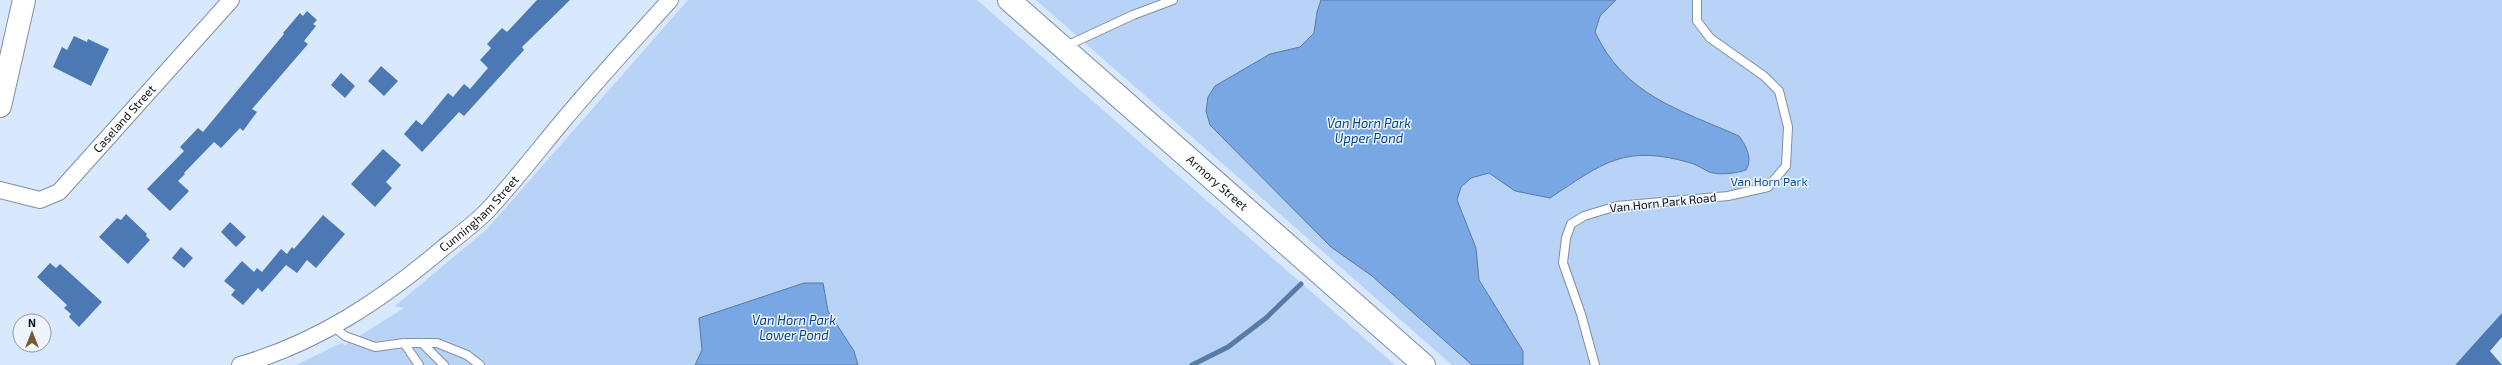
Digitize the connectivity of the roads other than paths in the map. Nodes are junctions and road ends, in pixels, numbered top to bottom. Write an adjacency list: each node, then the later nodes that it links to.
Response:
1 (24, 0): 8 (main road)
2 (231, 0): 9 (street, Caseland Street)
3 (670, 0): 10 (street, Cunningham Street)
4 (1009, 0): 7 (main road, Armory Street)
5 (1173, 0): 7 (lane)
6 (1697, 0): 18 (lane, Van Horn Park Road)
7 (1063, 47): 17 (main road, Armory Street)
8 (0, 106)
9 (0, 190)
10 (334, 326): 11 (lane); 13 (street, Cunningham Street)
11 (404, 343): 12 (lane); 14 (lane)
12 (422, 343): 15 (lane); 16 (lane)
13 (240, 365)
14 (419, 365)
15 (444, 365)
16 (480, 365)
17 (1424, 365)
18 (1595, 365)

